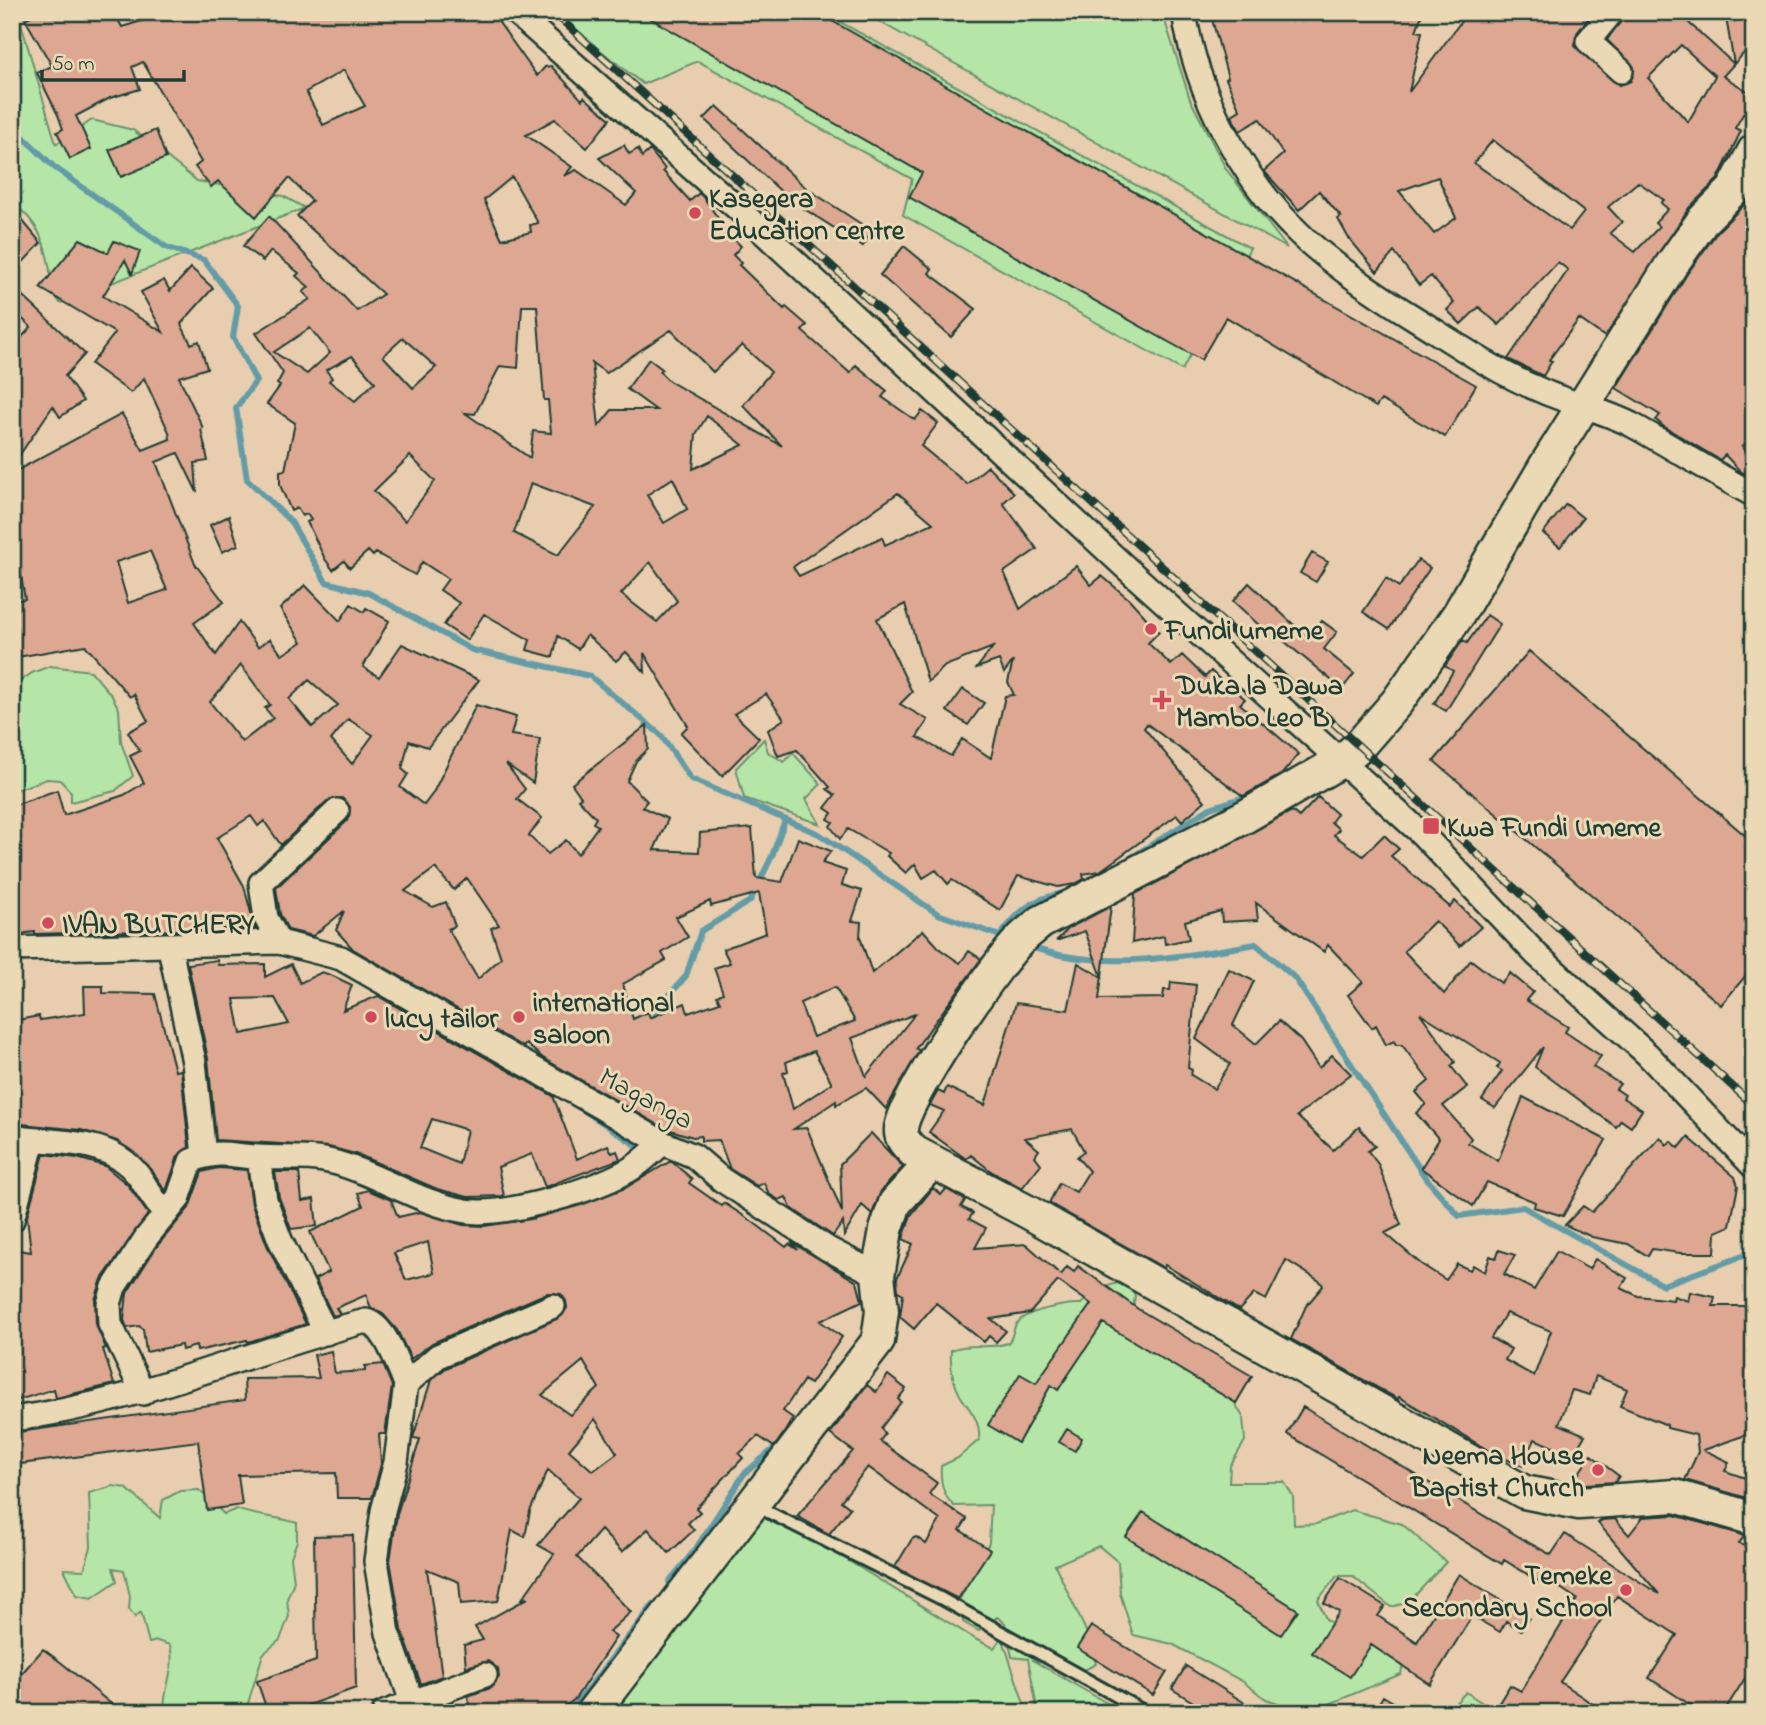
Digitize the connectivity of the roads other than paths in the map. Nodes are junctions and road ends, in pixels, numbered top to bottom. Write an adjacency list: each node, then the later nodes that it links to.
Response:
1 (515, 12): 8 (street)
2 (1184, 12): 6 (street)
3 (1612, 12): 4 (street)
4 (1621, 71)
5 (1754, 151): 6 (street)
6 (1584, 405): 7 (street); 8 (street)
7 (1754, 495)
8 (1341, 761): 17 (street); 18 (street)
9 (337, 811): 10 (street)
10 (279, 942): 11 (street, Maganga); 14 (street, Maganga)
11 (170, 947): 12 (street, Maganga); 15 (street)
12 (12, 949)
13 (23, 1138): 19 (street); 20 (street)
14 (663, 1143): 16 (street); 21 (street, Maganga)
15 (204, 1155): 16 (street); 19 (street)
16 (260, 1158): 23 (street)
17 (932, 1162): 21 (street); 28 (street)
18 (1753, 1169)
19 (166, 1214): 25 (street)
20 (12, 1220)
21 (878, 1275): 27 (street)
22 (554, 1306): 24 (street)
23 (326, 1333): 24 (street); 25 (street)
24 (406, 1384): 30 (street)
25 (142, 1393): 26 (street)
26 (12, 1419)
27 (750, 1503): 32 (street); 33 (lane)
28 (1754, 1519)
29 (485, 1675): 30 (street)
30 (412, 1702): 31 (street)
31 (384, 1713)
32 (592, 1713)
33 (1147, 1713)

